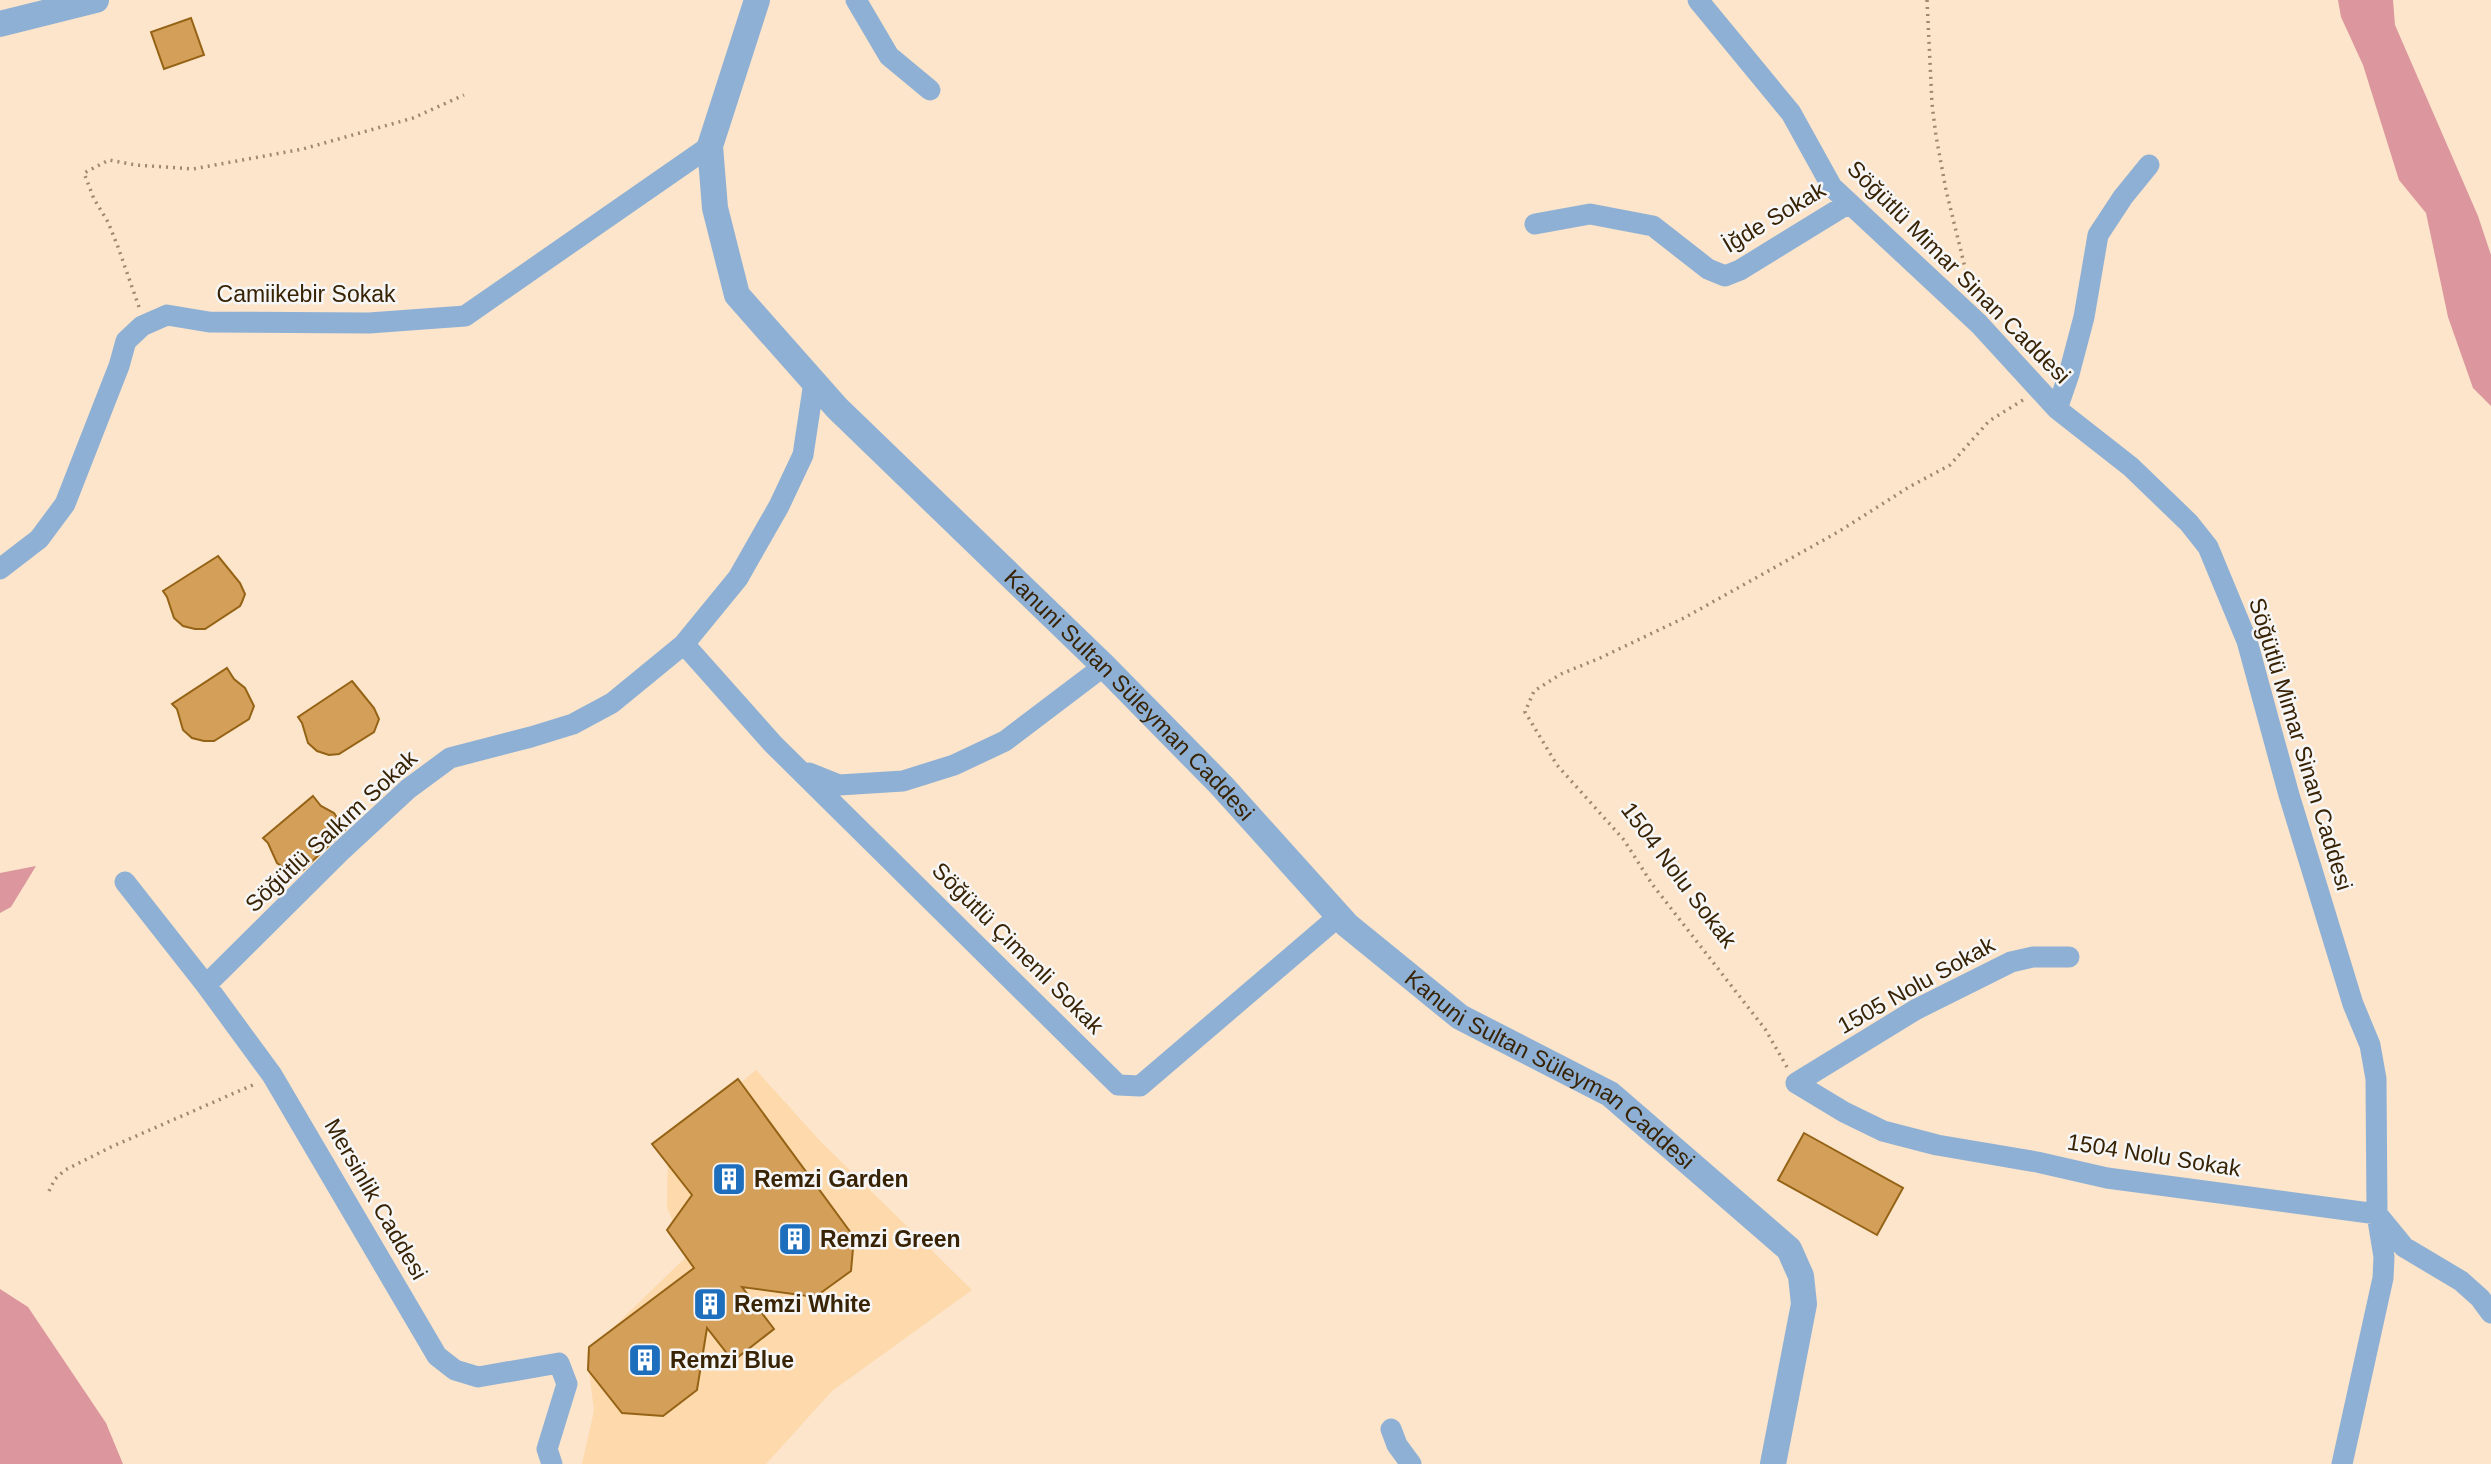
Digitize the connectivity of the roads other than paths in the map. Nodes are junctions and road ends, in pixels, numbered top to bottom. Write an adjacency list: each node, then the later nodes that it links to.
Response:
1 (96, 0): 5 (street)
2 (757, 0): 7 (street, Kanuni Sultan Süleyman Caddesi)
3 (856, 0): 6 (street)
4 (1698, 0): 9 (street, Söğütlü Mimar Sinan Caddesi)
5 (0, 24)
6 (930, 90)
7 (710, 146): 11 (street, Kanuni Sultan Süleyman Caddesi); 13 (street, Camiikebir Sokak)
8 (2150, 166): 12 (street)
9 (1849, 203): 10 (street, İğde Sokak); 12 (street, Söğütlü Mimar Sinan Caddesi)
10 (1535, 224)
11 (814, 382): 14 (street, Söğütlü Salkım Sokak); 15 (street, Kanuni Sultan Süleyman Caddesi)
12 (2057, 409): 22 (street, Söğütlü Mimar Sinan Caddesi)
13 (0, 569)
14 (684, 645): 16 (street, Söğütlü Çimenli Sokak); 20 (street, Söğütlü Salkım Sokak)
15 (1104, 666): 16 (street); 18 (street, Kanuni Sultan Süleyman Caddesi)
16 (798, 769): 18 (street, Söğütlü Çimenli Sokak)
17 (125, 882): 20 (street, Mersinlik Caddesi)
18 (1339, 916): 27 (street, Kanuni Sultan Süleyman Caddesi)
19 (2069, 957): 21 (street, 1505 Nolu Sokak)
20 (206, 985): 25 (street, Mersinlik Caddesi)
21 (1796, 1083): 22 (street, 1504 Nolu Sokak)
22 (2377, 1214): 23 (street); 28 (street, Söğütlü Mimar Sinan Caddesi)
23 (2491, 1313)
24 (1391, 1429): 26 (street)
25 (552, 1464)
26 (1411, 1464)
27 (1773, 1464)
28 (2342, 1464)

